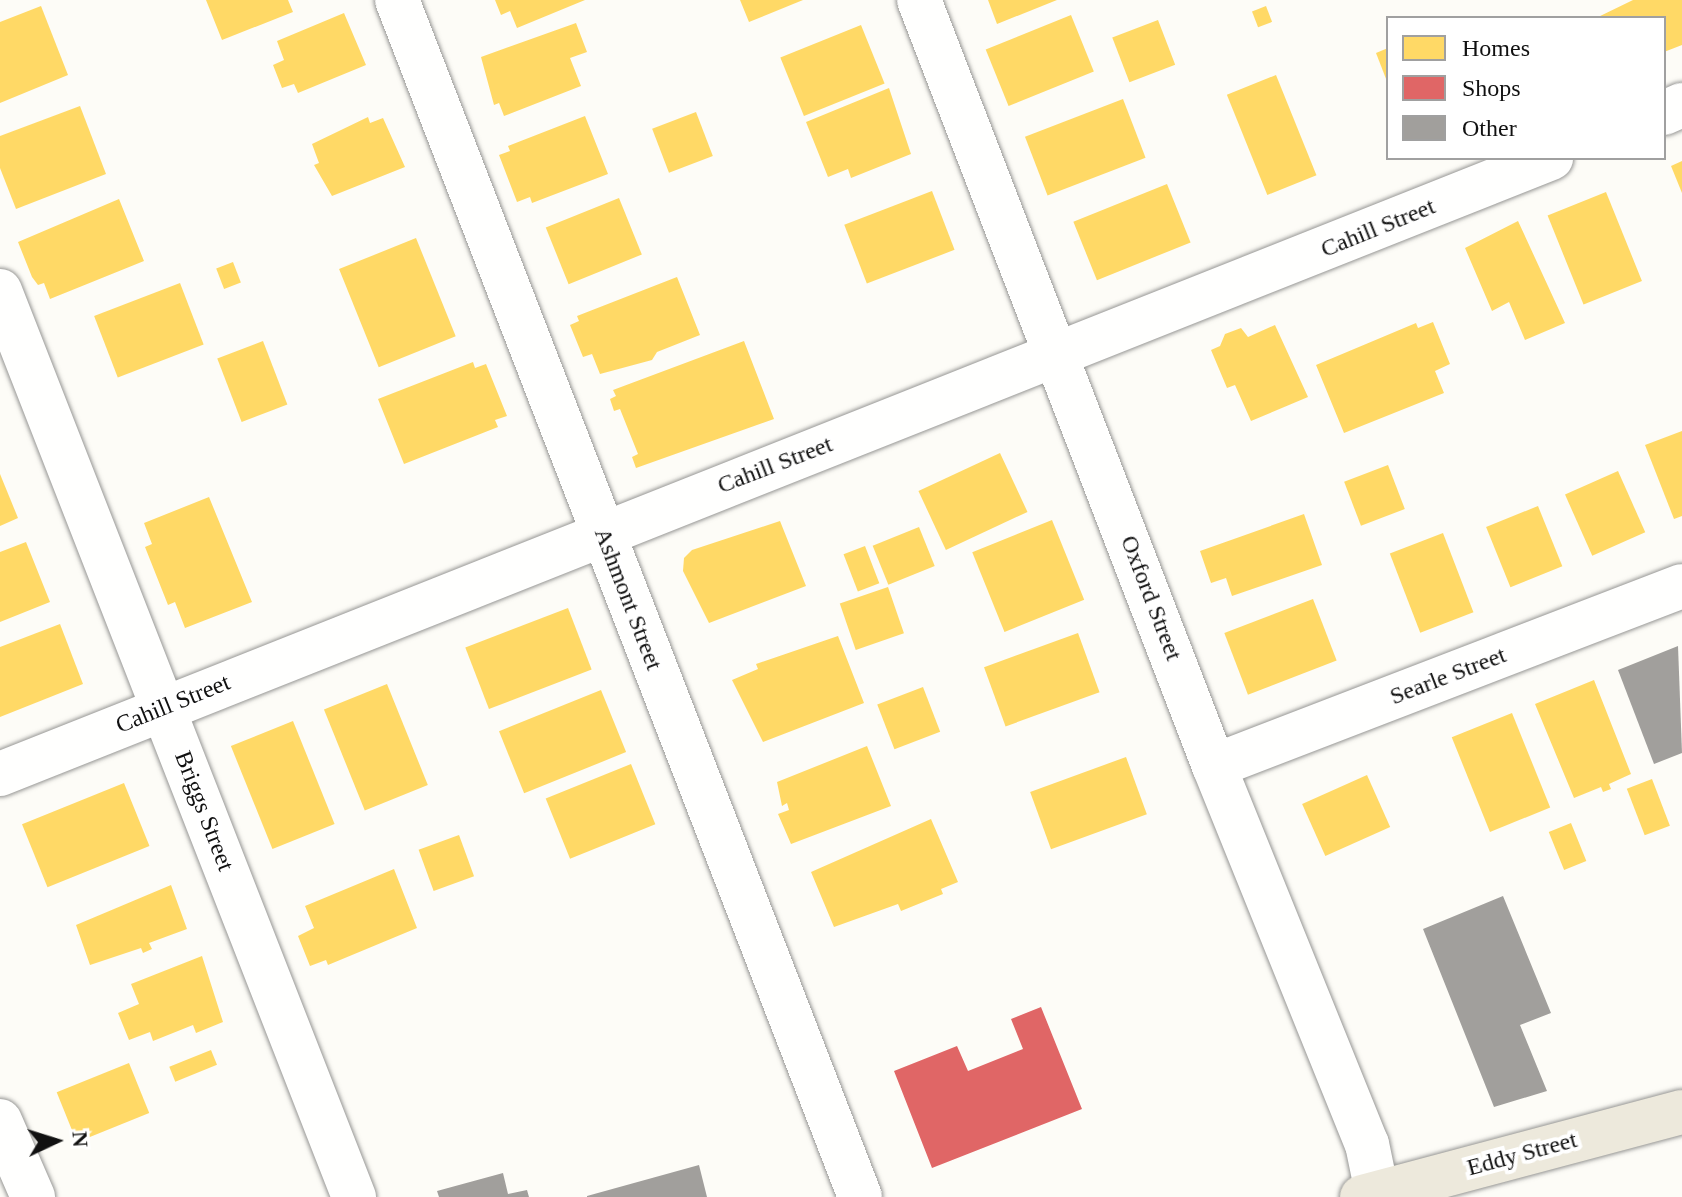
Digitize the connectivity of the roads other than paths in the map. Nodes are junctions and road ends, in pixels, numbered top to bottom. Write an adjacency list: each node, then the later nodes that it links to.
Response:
1 (397, 0): 6 (street, Ashmont Street)
2 (919, 0): 5 (street, Oxford Street)
3 (1546, 160): 5 (street, Cahill Street)
4 (0, 291): 8 (street, Briggs Street)
5 (1059, 356): 6 (street, Cahill Street); 9 (street, Oxford Street)
6 (603, 532): 8 (street, Cahill Street); 16 (street, Ashmont Street)
7 (1682, 586): 9 (street, Searle Street)
8 (163, 707): 10 (street, Cahill Street); 15 (street, Briggs Street)
9 (1214, 766): 13 (street, Oxford Street)
10 (0, 774)
11 (1682, 1112): 13 (main road, Eddy Street)
12 (0, 1121): 14 (street)
13 (1373, 1196)
14 (33, 1197)
15 (354, 1197)
16 (860, 1197)

